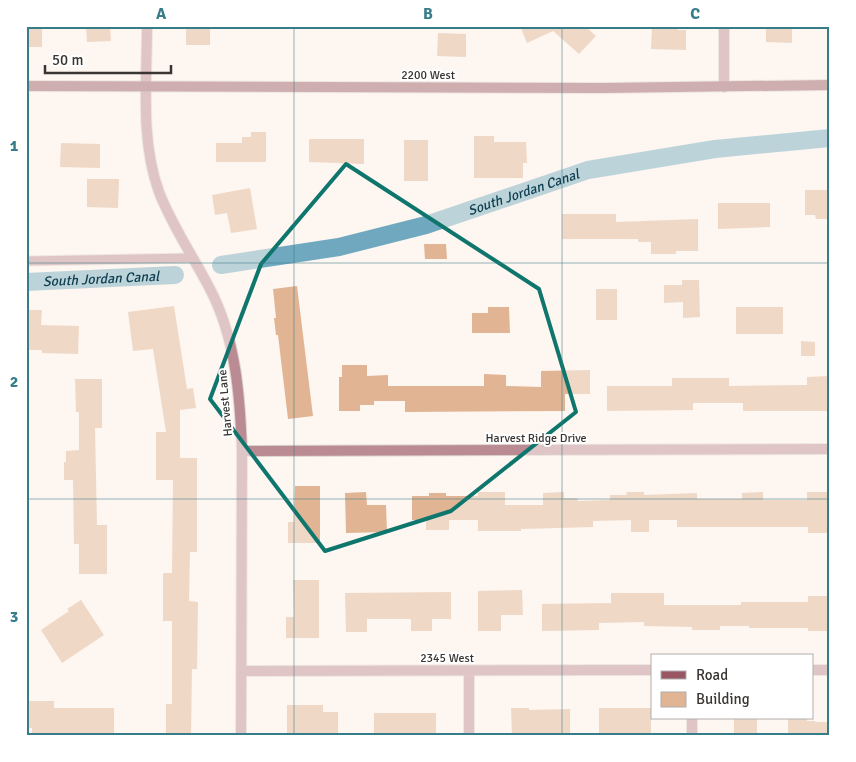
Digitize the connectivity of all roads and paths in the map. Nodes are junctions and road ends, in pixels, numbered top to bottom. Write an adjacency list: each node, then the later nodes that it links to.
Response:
1 (147, 26): 5 (street, Harvest Lane)
2 (724, 26): 6 (street)
3 (830, 85): 6 (street, 2200 West)
4 (26, 86): 5 (street, 2200 West)
5 (147, 86): 6 (street, 2200 West); 7 (street, Harvest Lane)
6 (724, 87)
7 (191, 258): 8 (lane); 10 (street, Harvest Lane)
8 (26, 261)
9 (830, 450): 10 (street, Harvest Ridge Drive)
10 (242, 451): 14 (street, Harvest Lane)
11 (651, 670): 15 (street, 2345 West)
12 (814, 670): 13 (street)
13 (830, 670)
14 (242, 671): 15 (street, 2345 West); 17 (street, Harvest Lane)
15 (469, 671): 18 (street)
16 (692, 720): 19 (street)
17 (241, 736)
18 (469, 736)
19 (692, 736)

